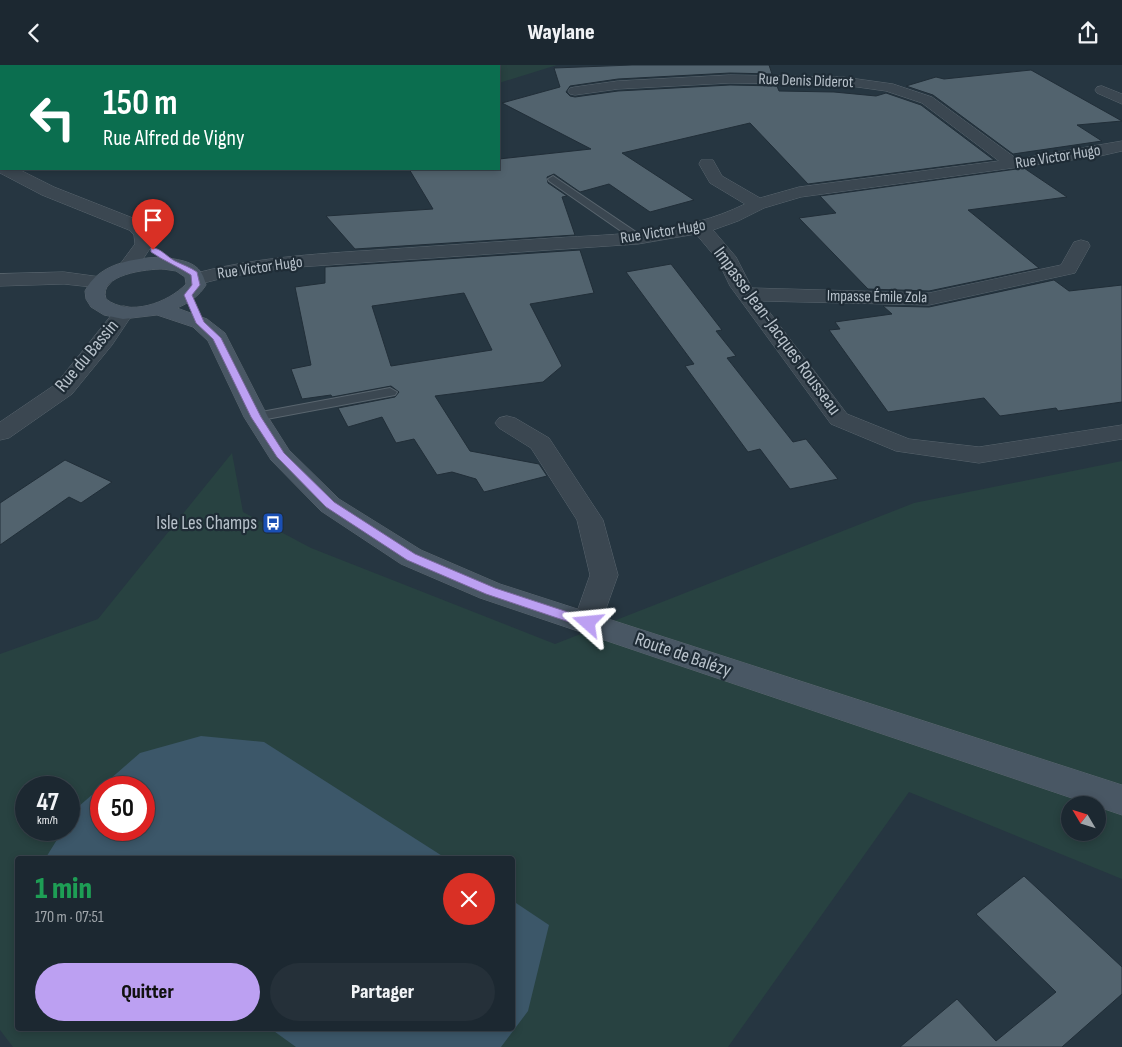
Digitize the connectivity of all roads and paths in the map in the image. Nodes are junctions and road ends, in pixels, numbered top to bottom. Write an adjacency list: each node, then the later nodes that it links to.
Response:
1 (1102, 90): 3 (street)
2 (575, 91): 6 (street, Rue Denis Diderot)
3 (1122, 100)
4 (1122, 146): 6 (street, Rue Victor Hugo)
5 (707, 164): 9 (street)
6 (1014, 164): 9 (street, Rue Victor Hugo)
7 (8, 170): 12 (street)
8 (553, 179): 11 (lane)
9 (758, 204): 10 (street, Rue Victor Hugo)
10 (700, 228): 11 (street, Rue Victor Hugo); 19 (street, Impasse Jean-Jacques Rousseau)
11 (638, 238): 18 (street, Rue Victor Hugo)
12 (144, 243): 14 (street); 15 (street)
13 (1081, 246): 19 (street, Impasse Émile Zola)
14 (173, 263): 15 (main road); 18 (main road)
15 (128, 267): 17 (main road)
16 (0, 280): 17 (street)
17 (101, 282): 21 (main road)
18 (192, 287): 20 (main road); 22 (main road, Route de Balézy)
19 (746, 294): 26 (street, Impasse Jean-Jacques Rousseau)
20 (159, 309): 21 (main road); 22 (main road, Route de Balézy)
21 (124, 312): 27 (street, Rue du Bassin)
22 (200, 323): 24 (main road, Route de Balézy)
23 (390, 392): 24 (lane)
24 (256, 417): 28 (main road, Route de Balézy)
25 (507, 423): 28 (street)
26 (1122, 432)
27 (0, 433)
28 (588, 623): 29 (main road, Route de Balézy)
29 (1122, 800)

